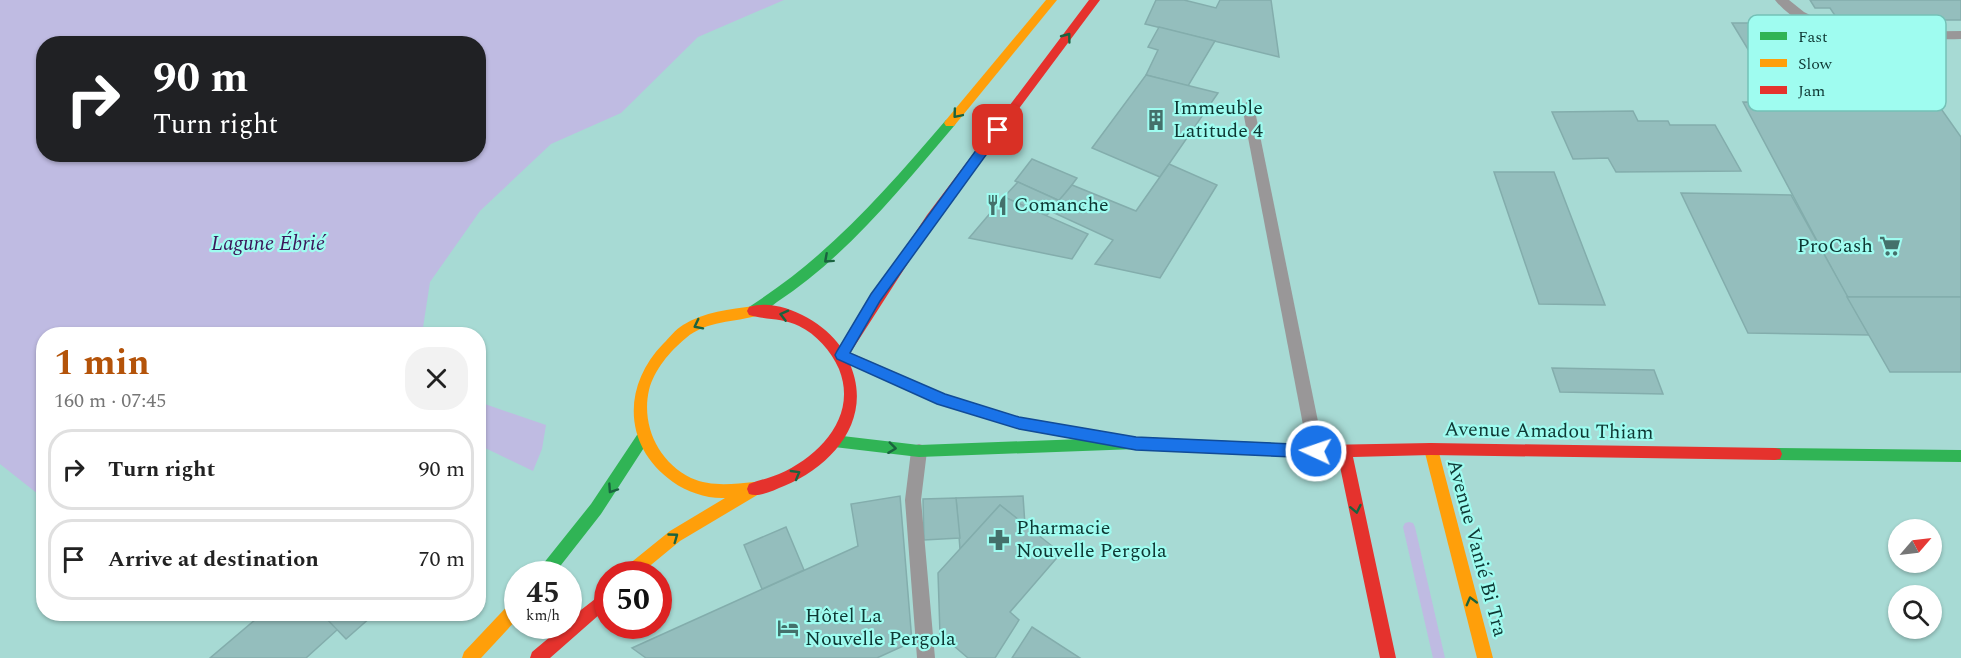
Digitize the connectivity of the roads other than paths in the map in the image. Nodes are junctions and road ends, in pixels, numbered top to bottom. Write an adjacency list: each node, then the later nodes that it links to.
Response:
1 (1052, 0): 6 (main road, one-way to 6)
2 (1095, 0): 7 (main road, one-way to 2)
3 (1781, 0): 4 (lane)
4 (1803, 15)
5 (1248, 106): 13 (lane)
6 (754, 311): 7 (main road, one-way to 6); 8 (main road, one-way to 8)
7 (842, 355): 9 (main road); 10 (main road, Avenue Amadou Thiam)
8 (642, 439): 16 (main road); 17 (main road, one-way to 17)
9 (834, 441): 12 (main road, Avenue Amadou Thiam, one-way to 12); 16 (main road, one-way to 9)
10 (1136, 443): 12 (main road, Avenue Amadou Thiam); 13 (main road, Avenue Amadou Thiam)
11 (1431, 449): 14 (main road, Avenue Amadou Thiam); 15 (main road, Avenue Amadou Thiam); 25 (main road, Avenue Vanié Bi Tra, one-way to 11)
12 (919, 451): 23 (lane)
13 (1316, 451): 14 (main road, Avenue Amadou Thiam)
14 (1344, 451): 24 (main road, one-way to 24)
15 (1961, 456)
16 (748, 492): 18 (main road, one-way to 16)
17 (556, 561)
18 (645, 561)
19 (594, 609): 22 (main road)
20 (504, 621): 21 (main road)
21 (470, 658)
22 (538, 658)
23 (926, 658)
24 (1388, 658)
25 (1485, 658)

